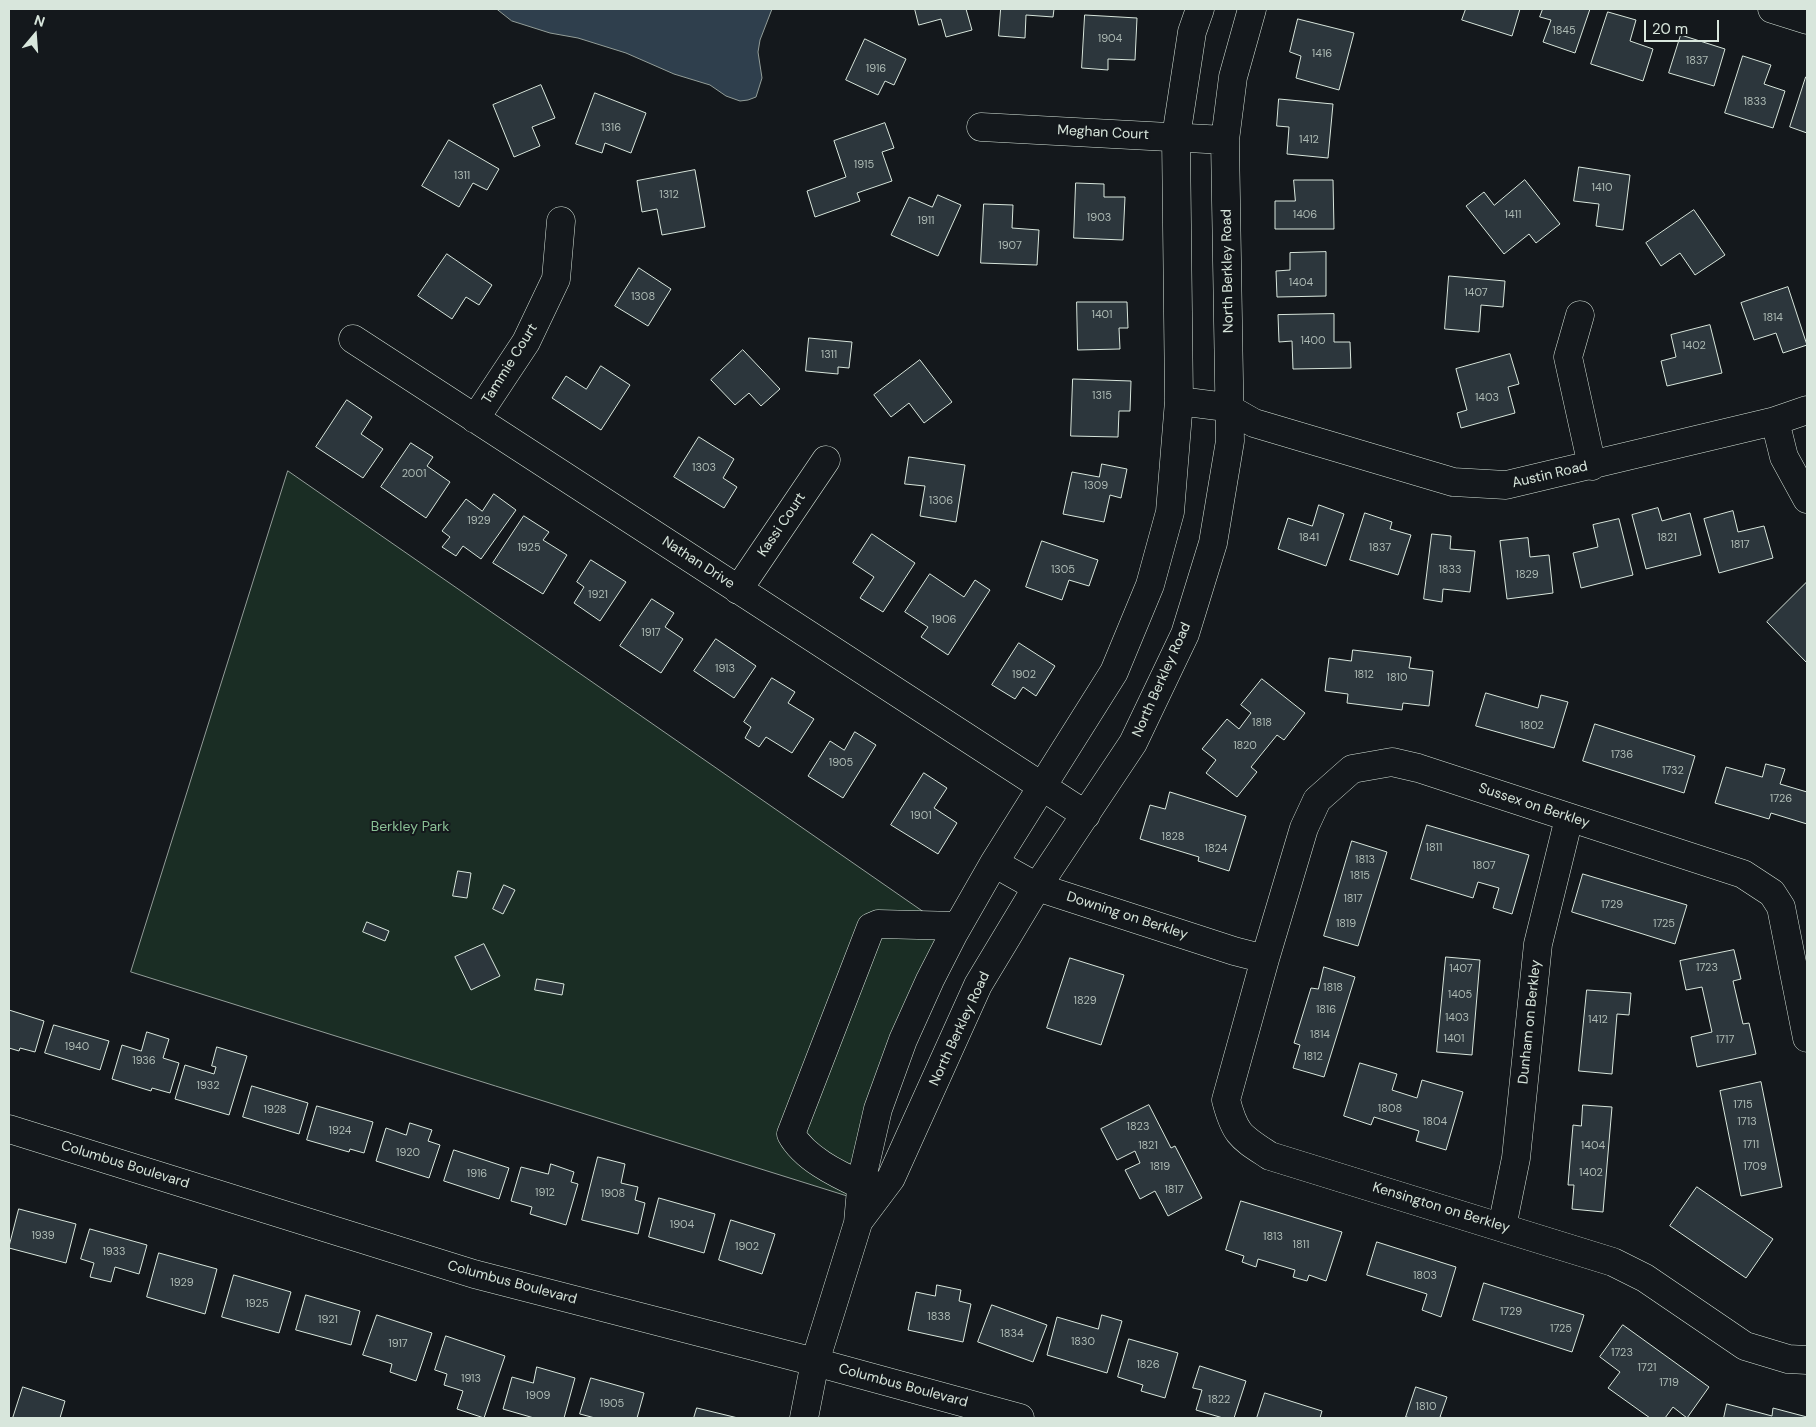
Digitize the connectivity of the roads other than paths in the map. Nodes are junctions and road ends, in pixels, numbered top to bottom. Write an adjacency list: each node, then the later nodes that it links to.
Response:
1 (1200, 9): 6 (street, North Berkley Road)
2 (1252, 9): 7 (street, North Berkley Road)
3 (1772, 9): 4 (street)
4 (1807, 20)
5 (981, 127): 6 (street, Meghan Court)
6 (1176, 137): 7 (street, Meghan Court); 11 (street, North Berkley Road)
7 (1225, 140): 12 (street, North Berkley Road)
8 (561, 221): 14 (street, Tammie Court)
9 (1580, 315): 17 (street)
10 (353, 339): 14 (street, Nathan Drive)
11 (1179, 401): 12 (street, Austin Road); 20 (street, North Berkley Road)
12 (1230, 410): 17 (street, Austin Road); 21 (street, North Berkley Road)
13 (1807, 410): 15 (street, Austin Road)
14 (475, 419): 19 (street, Nathan Drive)
15 (1775, 421): 17 (street, Austin Road); 18 (street)
16 (826, 460): 19 (street, Kassi Court)
17 (1592, 466)
18 (1807, 499)
19 (738, 590): 20 (street, Nathan Drive)
20 (1043, 786): 21 (street, Nathan Drive); 23 (street, North Berkley Road)
21 (1086, 815): 24 (street, North Berkley Road)
22 (1569, 818): 26 (street, Sussex on Berkley); 27 (street, Sussex on Berkley); 31 (street, Dunham on Berkley)
23 (994, 863): 24 (street, Downing on Berkley); 25 (street, North Berkley Road)
24 (1038, 887): 26 (street, Downing on Berkley); 30 (street, North Berkley Road)
25 (958, 926): 29 (street, North Berkley Road); 29 (street)
26 (1264, 959): 31 (street, Kensington on Berkley)
27 (1807, 1038)
28 (9, 1128): 33 (street, Columbus Boulevard)
29 (862, 1185): 30 (street, North Berkley Road)
30 (858, 1223): 33 (street, North Berkley Road)
31 (1502, 1227): 32 (street, Kensington on Berkley)
32 (1807, 1360)
33 (815, 1362): 34 (street, North Berkley Road); 35 (street, Columbus Boulevard)
34 (804, 1418)
35 (1020, 1418)

